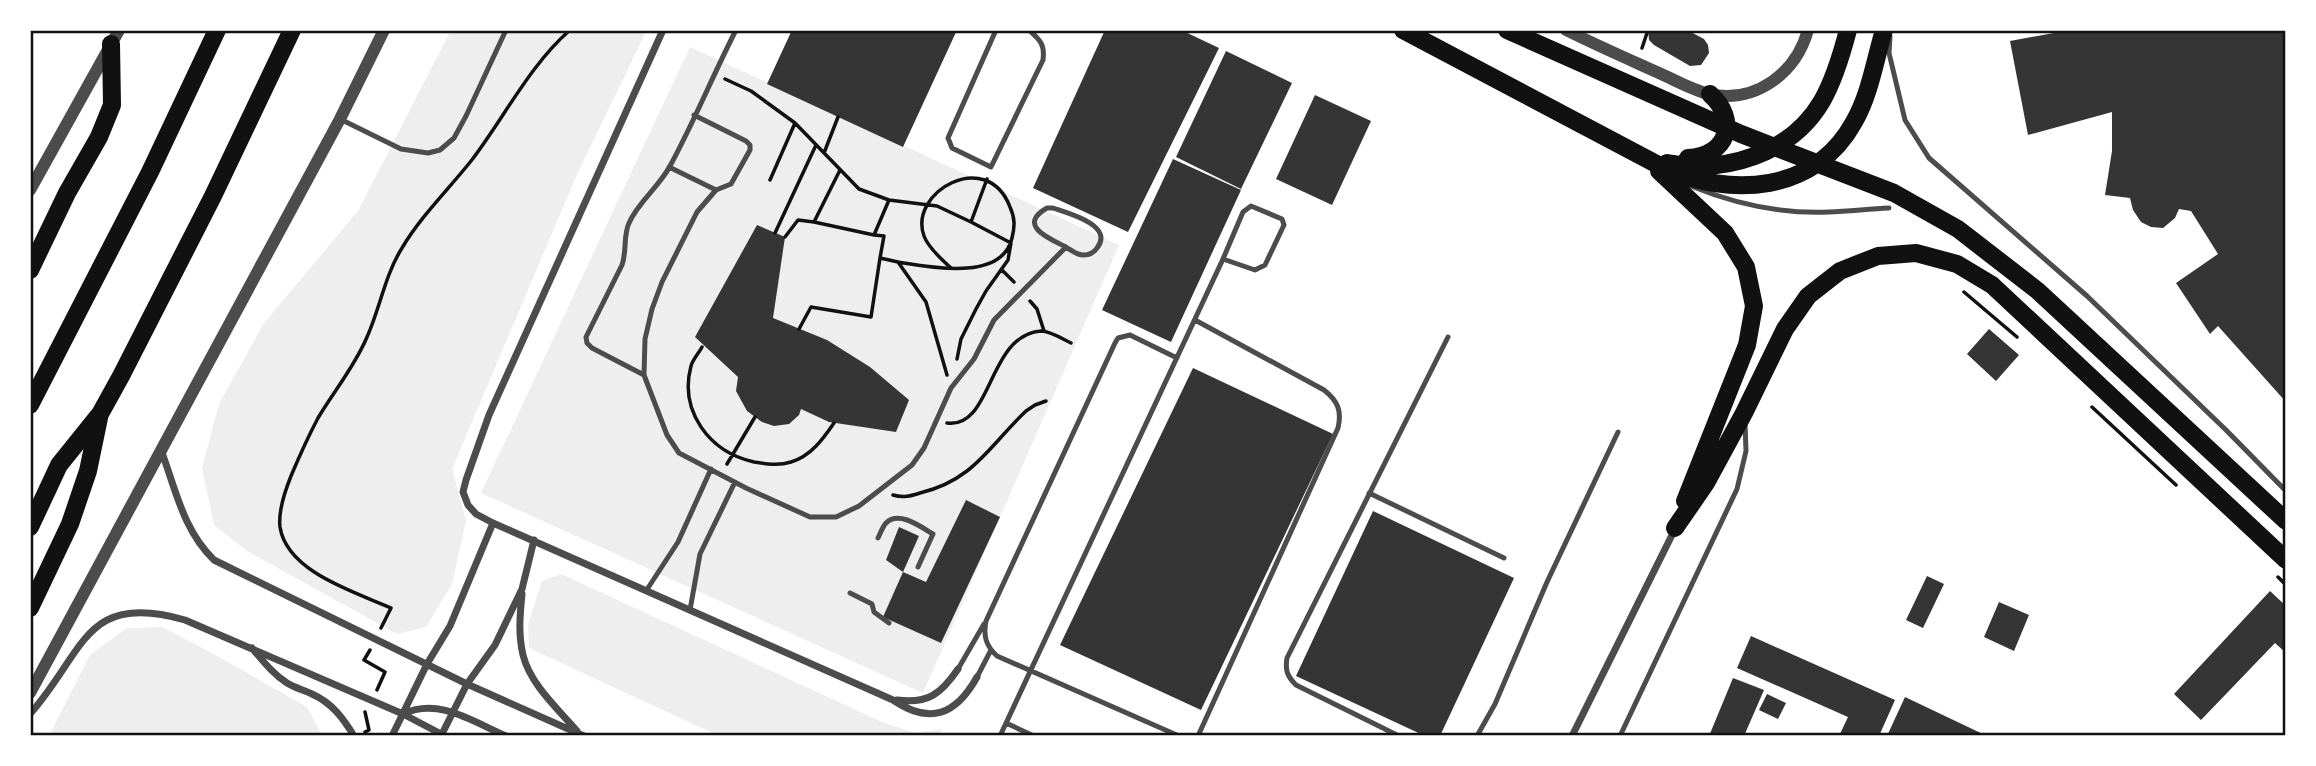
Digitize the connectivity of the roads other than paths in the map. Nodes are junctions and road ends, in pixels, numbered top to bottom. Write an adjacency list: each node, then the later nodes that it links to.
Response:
1 (217, 30): 32 (main road)
2 (292, 30): 34 (main road)
3 (384, 30): 19 (street)
4 (506, 30): 19 (lane)
5 (663, 30): 42 (street)
6 (736, 30): 18 (lane)
7 (996, 30): 8 (lane)
8 (1029, 30)
9 (1403, 30): 20 (main road)
10 (1507, 30): 41 (main road)
11 (1566, 30): 17 (street)
12 (1808, 30): 17 (street)
13 (1848, 30): 20 (main road)
14 (1884, 30): 20 (main road)
15 (1890, 30): 39 (lane)
16 (115, 37): 22 (street); 27 (main road)
17 (1710, 94): 20 (main road)
18 (694, 115): 21 (lane); 23 (lane)
19 (340, 119): 36 (street)
20 (1646, 159): 24 (lane); 44 (main road)
21 (669, 167): 23 (lane); 31 (lane)
22 (30, 190)
23 (716, 190): 31 (lane)
24 (1889, 208)
25 (1066, 247): 25 (lane); 38 (lane)
26 (1223, 259): 26 (lane); 28 (lane)
27 (30, 270)
28 (1195, 320): 30 (lane); 78 (lane)
29 (1448, 337): 40 (lane)
30 (1177, 358): 55 (lane); 61 (lane)
31 (644, 375): 37 (lane)
32 (30, 405)
33 (1744, 413): 44 (main road); 48 (main road); 82 (lane)
34 (100, 414): 43 (main road); 53 (main road)
35 (1618, 432): 80 (lane)
36 (161, 449): 59 (street); 64 (street)
37 (711, 469): 38 (lane); 51 (lane)
38 (735, 482): 54 (lane)
39 (2286, 491)
40 (1369, 493): 47 (lane); 79 (lane)
41 (2286, 521)
42 (493, 523): 46 (street); 59 (street)
43 (30, 527)
44 (1675, 528): 81 (street)
45 (878, 538): 49 (lane)
46 (534, 540): 50 (street); 51 (street)
47 (1504, 558)
48 (2286, 560)
49 (918, 567)
50 (522, 589): 63 (street); 70 (street)
51 (646, 591): 54 (street)
52 (850, 593): 56 (lane)
53 (30, 608)
54 (690, 610): 65 (street)
55 (986, 621): 58 (lane); 60 (lane)
56 (889, 623)
57 (252, 648): 67 (street); 68 (street); 71 (street)
58 (991, 650): 61 (lane); 62 (lane)
59 (427, 664): 63 (street); 68 (street)
60 (958, 669): 65 (street)
61 (1032, 672): 69 (lane); 77 (lane)
62 (978, 677): 65 (street)
63 (467, 684): 66 (street); 70 (street)
64 (30, 693)
65 (893, 699)
66 (453, 712): 68 (street); 73 (street); 74 (street)
67 (30, 714)
68 (403, 714): 72 (street); 73 (street)
69 (1006, 723): 75 (lane); 76 (lane)
70 (582, 735)
71 (355, 736)
72 (392, 736)
73 (443, 736)
74 (506, 736)
75 (1000, 736)
76 (1034, 736)
77 (1179, 736)
78 (1198, 736)
79 (1399, 736)
80 (1477, 736)
81 (1572, 736)
82 (1620, 736)

